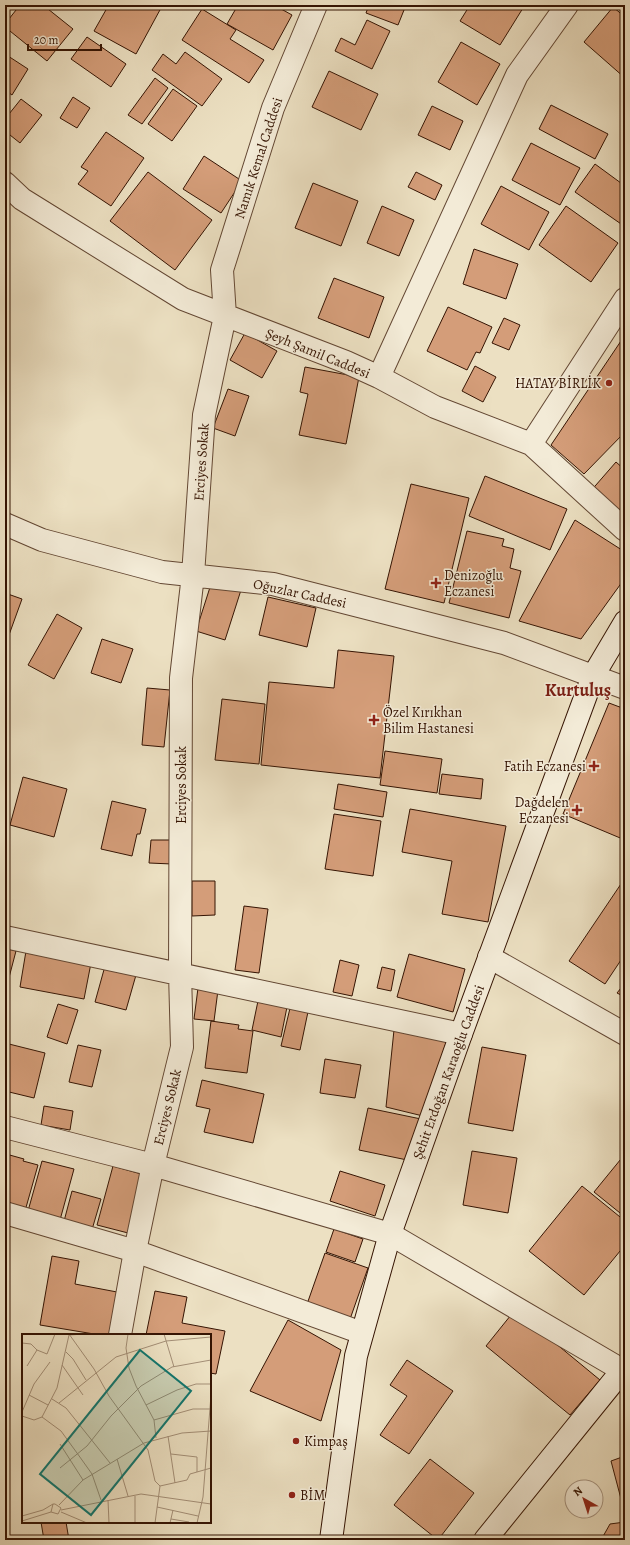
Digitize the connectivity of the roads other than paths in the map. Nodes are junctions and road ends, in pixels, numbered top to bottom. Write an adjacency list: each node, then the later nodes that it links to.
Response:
1 (316, 5): 5 (street, Namık Kemal Caddesi)
2 (566, 5): 6 (street)
3 (5, 183): 5 (street, Şeyh Şamil Caddesi)
4 (625, 299): 7 (street)
5 (224, 316): 6 (street, Şeyh Şamil Caddesi); 10 (street, Erciyes Sokak)
6 (379, 377): 7 (street, Şeyh Şamil Caddesi)
7 (531, 444): 9 (street, Şeyh Şamil Caddesi)
8 (5, 524): 10 (street, Oğuzlar Caddesi)
9 (625, 530)
10 (193, 576): 12 (street, Oğuzlar Caddesi); 16 (street, Erciyes Sokak)
11 (625, 622): 12 (street, Şehit Erdoğan Karaoğlu Caddesi)
12 (593, 676): 13 (street, Oğuzlar Caddesi); 15 (street, Şehit Erdoğan Karaoğlu Caddesi)
13 (625, 688)
14 (5, 937): 16 (street)
15 (489, 957): 17 (street, Şehit Erdoğan Karaoğlu Caddesi); 18 (street)
16 (180, 973): 17 (street); 20 (street, Erciyes Sokak)
17 (461, 1034): 22 (street, Şehit Erdoğan Karaoğlu Caddesi)
18 (625, 1034)
19 (5, 1127): 20 (street)
20 (153, 1165): 22 (street); 23 (street, Erciyes Sokak)
21 (5, 1214): 23 (street)
22 (390, 1234): 24 (street, Şehit Erdoğan Karaoğlu Caddesi); 26 (street)
23 (135, 1252): 24 (street); 25 (street, Erciyes Sokak)
24 (362, 1333): 27 (street, Şehit Erdoğan Karaoğlu Caddesi)
25 (120, 1334)
26 (624, 1368): 28 (street)
27 (331, 1540)
28 (485, 1540)

